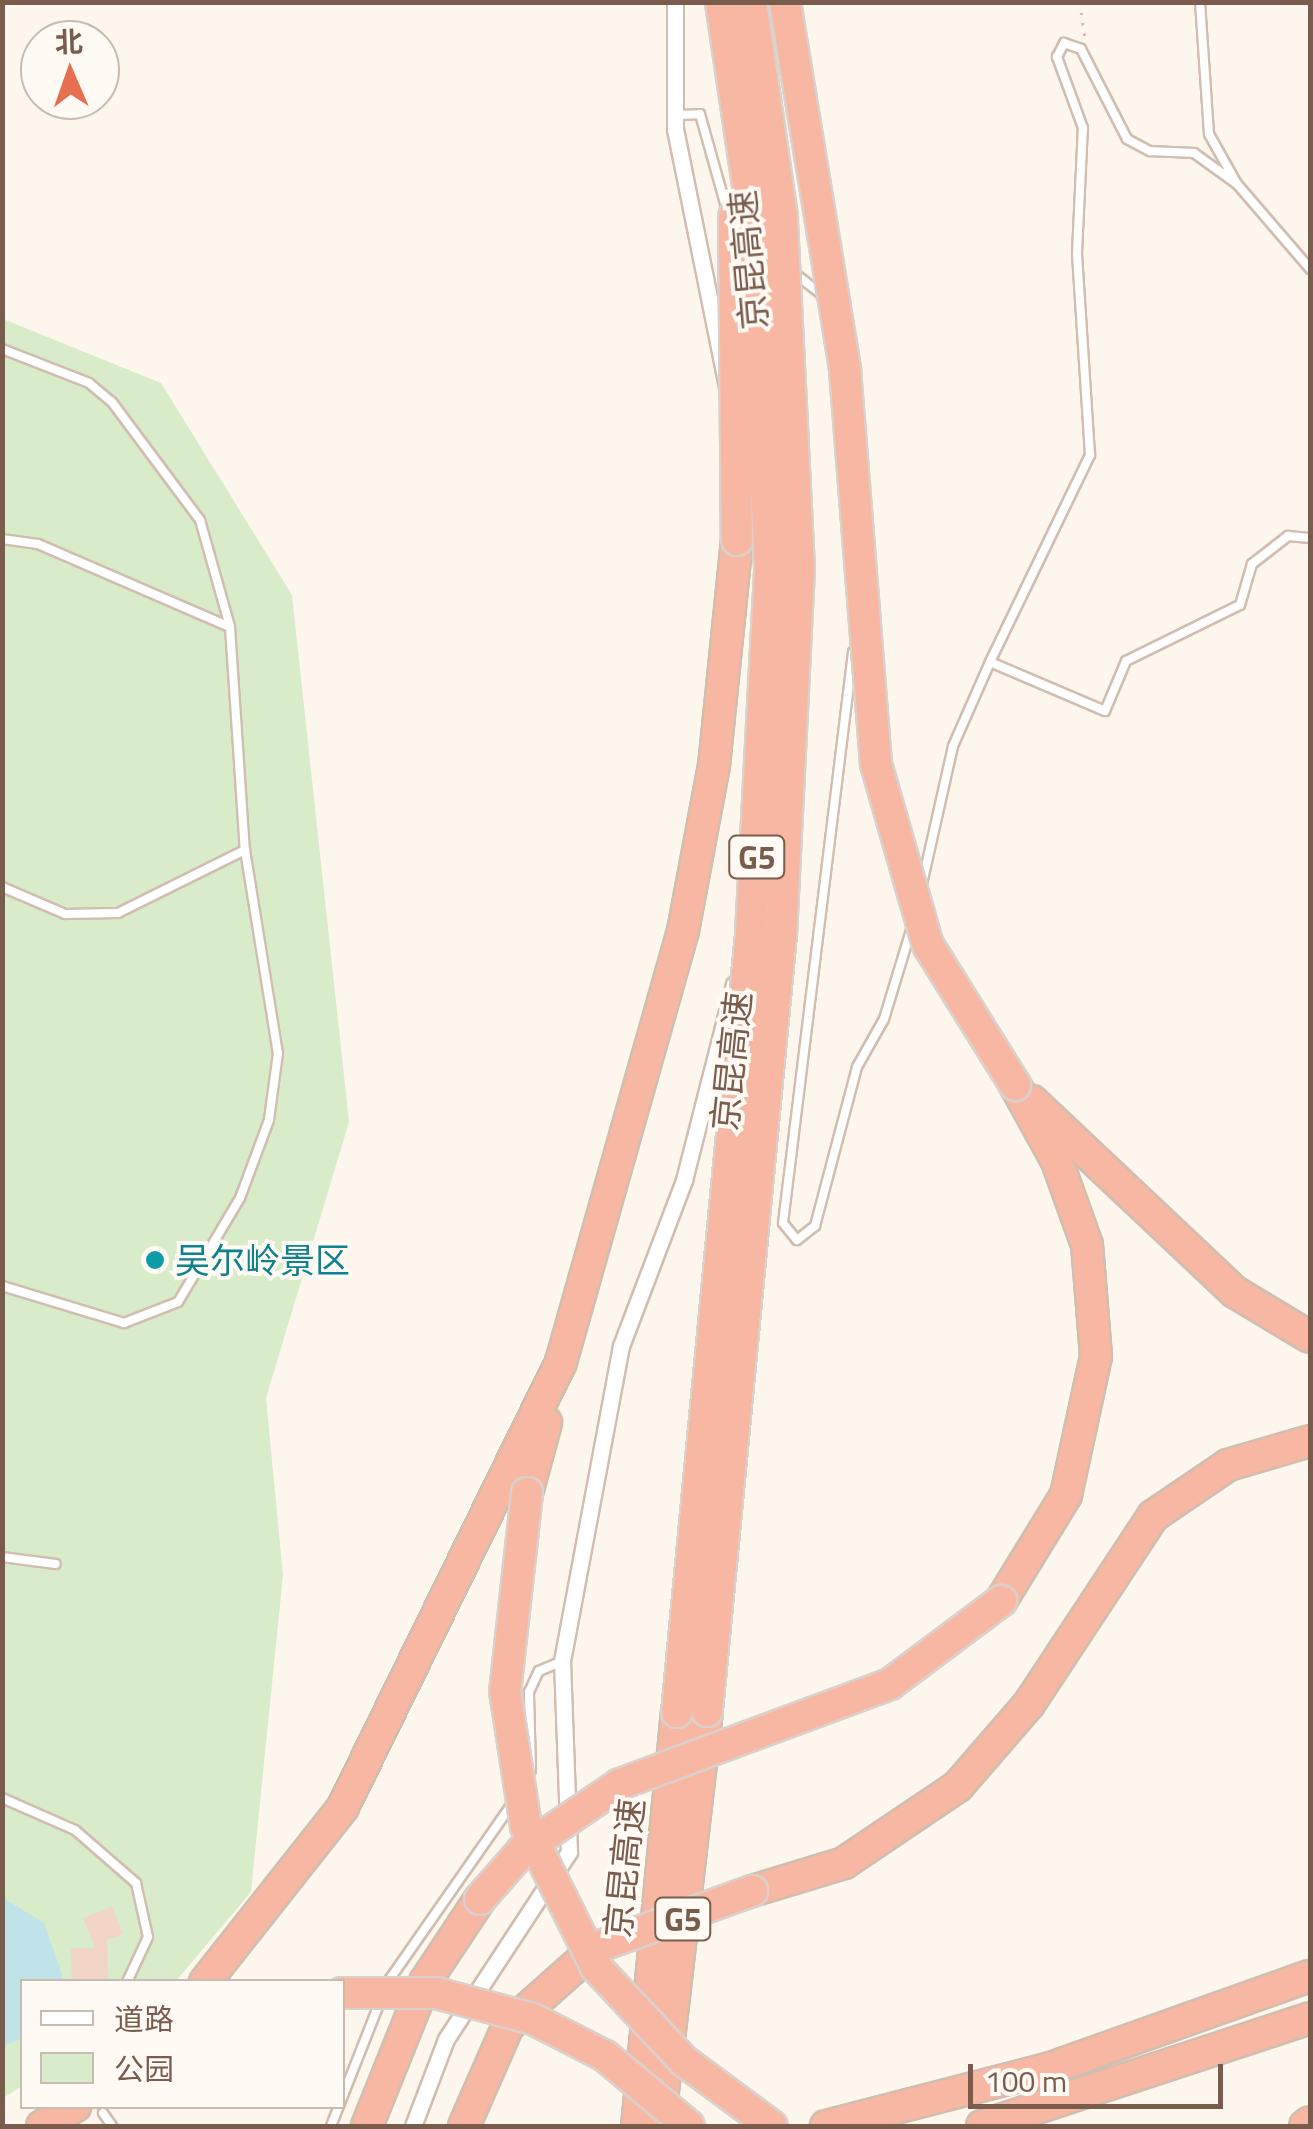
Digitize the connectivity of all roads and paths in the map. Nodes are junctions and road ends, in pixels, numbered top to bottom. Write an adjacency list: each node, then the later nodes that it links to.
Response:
1 (675, 2): 9 (street)
2 (721, 2): 8 (highway, 京昆高速 / G5, bridge)
3 (751, 2): 27 (highway, 京昆高速 / G5, bridge)
4 (785, 2): 19 (highway, bridge)
5 (1080, 2): 7 (path)
6 (1200, 2): 10 (lane)
7 (1082, 49): 10 (lane); 16 (lane)
8 (732, 58): 22 (highway, bridge); 27 (highway, 京昆高速 / G5, bridge)
9 (676, 115): 16 (lane); 26 (street)
10 (1237, 184): 11 (lane)
11 (1310, 269)
12 (2, 349): 15 (lane)
13 (1310, 538): 16 (lane)
14 (2, 539): 15 (lane)
15 (230, 627): 17 (lane)
16 (990, 662)
17 (245, 850): 18 (lane); 20 (lane)
18 (2, 887)
19 (1015, 1086): 21 (highway); 38 (highway, bridge)
20 (2, 1286)
21 (1310, 1337)
22 (562, 1362): 31 (highway); 44 (highway, bridge)
23 (1310, 1441): 40 (highway, bridge)
24 (2, 1557): 25 (lane)
25 (56, 1564)
26 (562, 1661): 34 (lane); 39 (street)
27 (692, 1711): 41 (highway, 京昆高速 / G5); 42 (highway, 京昆高速 / G5)
28 (2, 1798): 30 (lane)
29 (1310, 1976): 45 (highway)
30 (129, 1979)
31 (207, 1979)
32 (345, 1993): 43 (highway, bridge)
33 (1310, 2018): 46 (highway)
34 (345, 2090)
35 (89, 2110): 36 (highway); 37 (lane)
36 (42, 2126)
37 (112, 2126)
38 (367, 2126)
39 (413, 2126)
40 (464, 2126)
41 (637, 2126)
42 (659, 2126)
43 (689, 2126)
44 (772, 2126)
45 (826, 2126)
46 (982, 2126)

